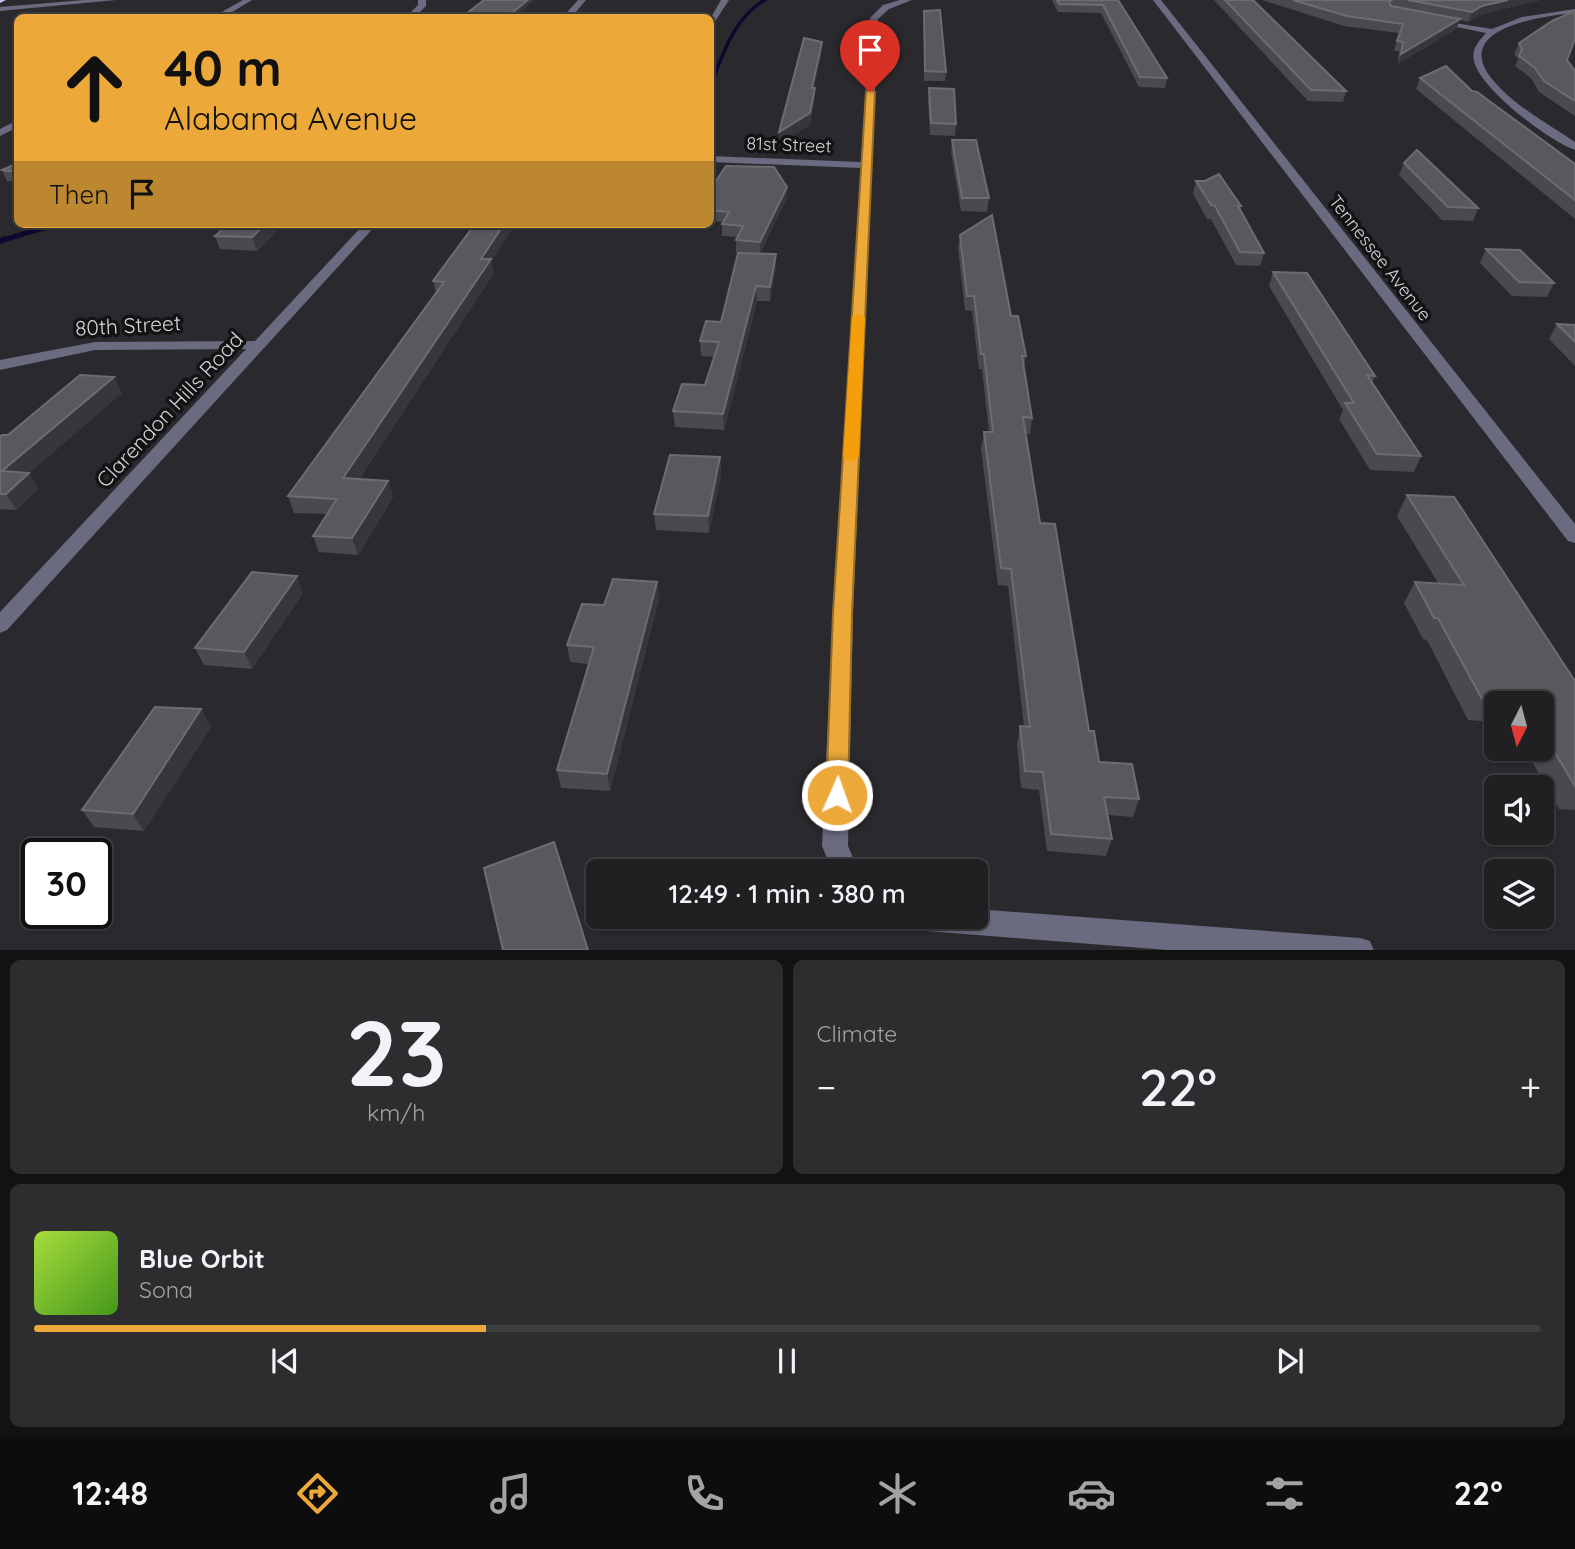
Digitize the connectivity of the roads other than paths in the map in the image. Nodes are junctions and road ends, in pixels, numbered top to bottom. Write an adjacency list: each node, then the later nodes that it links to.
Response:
1 (112, 0): 8 (street)
2 (248, 0): 10 (street)
3 (422, 0): 11 (street)
4 (582, 0): 12 (street)
5 (725, 0): 13 (street)
6 (1157, 0): 22 (street, Tennessee Avenue)
7 (902, 2): 18 (street)
8 (0, 9)
9 (1575, 11): 15 (street)
10 (222, 14)
11 (413, 14)
12 (570, 14)
13 (714, 20)
14 (1430, 20): 15 (street)
15 (1491, 31): 16 (street)
16 (1575, 147)
17 (714, 159): 18 (street, 81st Street)
18 (866, 165): 24 (street)
19 (367, 228): 20 (street, Clarendon Hills Road)
20 (259, 345): 21 (street, 80th Street); 23 (street, Clarendon Hills Road)
21 (0, 365)
22 (1575, 537)
23 (0, 625)
24 (840, 859)
25 (988, 922): 26 (street)
26 (1360, 950)

